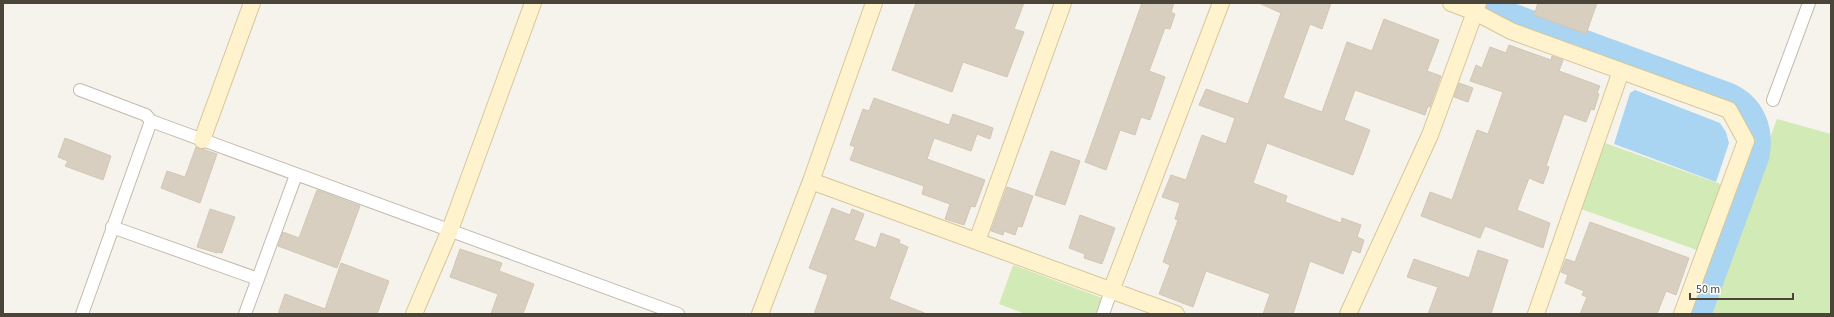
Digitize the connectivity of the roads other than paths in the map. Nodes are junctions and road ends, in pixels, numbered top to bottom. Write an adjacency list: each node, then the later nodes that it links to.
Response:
1 (252, 3): 13 (street)
2 (533, 3): 17 (street)
3 (874, 3): 15 (street)
4 (1063, 3): 18 (street)
5 (1221, 3): 20 (street)
6 (1451, 3): 8 (street)
7 (1809, 3): 11 (street)
8 (1477, 8): 9 (street); 28 (street)
9 (1621, 71): 29 (street); 30 (street)
10 (80, 90): 12 (street)
11 (1773, 100)
12 (151, 121): 13 (street); 16 (street)
13 (202, 140): 14 (street)
14 (296, 175): 17 (street); 19 (street)
15 (811, 181): 18 (street); 25 (street)
16 (112, 227): 19 (street); 21 (street)
17 (450, 230): 23 (street); 24 (street)
18 (977, 241): 20 (street)
19 (258, 279): 22 (street)
20 (1111, 291): 26 (street); 27 (street)
21 (82, 314)
22 (245, 314)
23 (414, 314)
24 (678, 314)
25 (760, 314)
26 (1103, 314)
27 (1176, 314)
28 (1348, 314)
29 (1536, 314)
30 (1682, 314)

